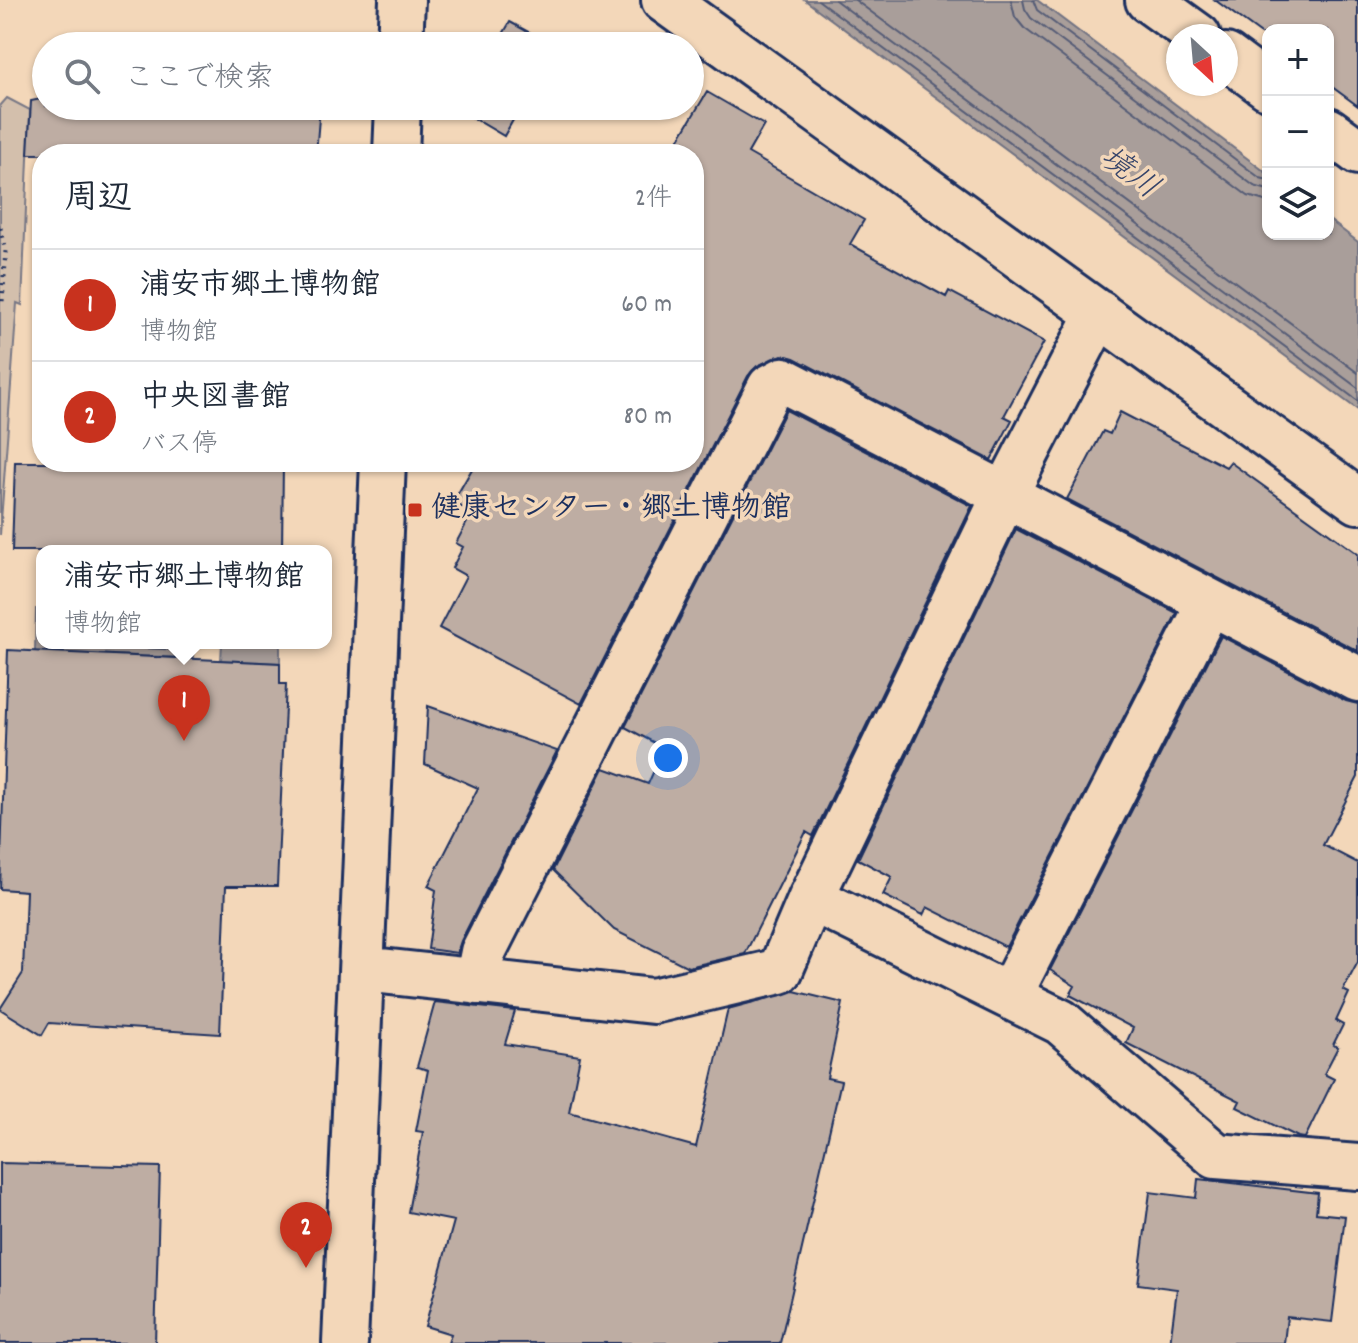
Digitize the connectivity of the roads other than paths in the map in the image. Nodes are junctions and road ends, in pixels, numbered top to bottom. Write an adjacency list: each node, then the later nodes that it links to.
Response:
1 (402, 0): 5 (street)
2 (1148, 0): 4 (street)
3 (680, 4): 12 (street)
4 (1181, 24)
5 (401, 32)
6 (1238, 65): 7 (street)
7 (1262, 83)
8 (397, 120): 10 (street)
9 (1334, 134): 11 (street)
10 (396, 144)
11 (1358, 152)
12 (1099, 313): 14 (street); 15 (street)
13 (383, 472): 19 (street)
14 (1005, 495): 16 (street); 18 (street); 20 (street)
15 (1358, 501)
16 (1210, 602): 17 (street); 21 (street)
17 (1358, 679)
18 (811, 898): 20 (street); 21 (street)
19 (363, 969): 20 (street); 23 (street)
20 (477, 982)
21 (1009, 996): 22 (street)
22 (1358, 1167)
23 (345, 1343)

